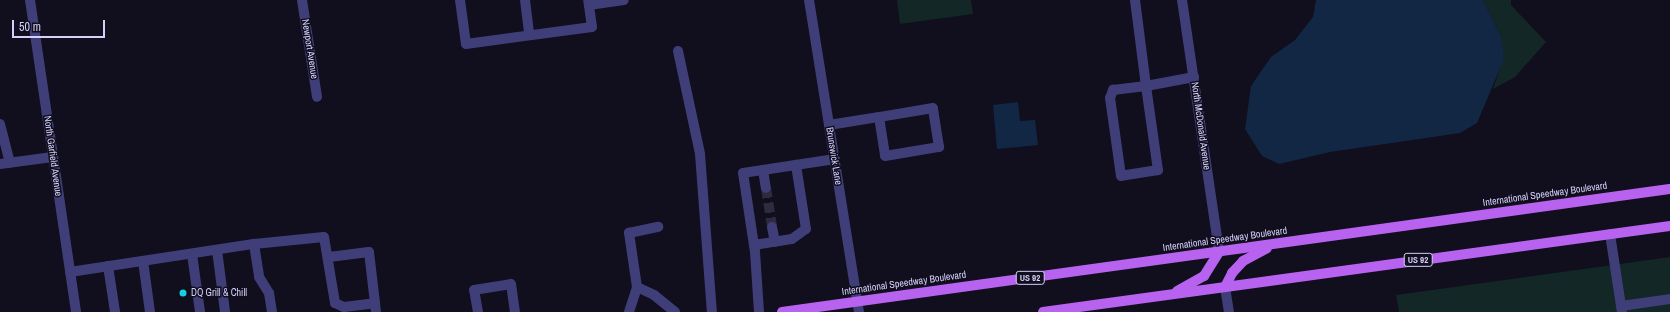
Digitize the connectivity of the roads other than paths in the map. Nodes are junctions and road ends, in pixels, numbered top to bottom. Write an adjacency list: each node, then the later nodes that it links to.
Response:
1 (30, 0): 18 (street, North Garfield Avenue)
2 (302, 0): 14 (street, Newport Avenue)
3 (460, 0): 10 (street)
4 (525, 0): 10 (street)
5 (624, 0): 9 (street)
6 (809, 0): 17 (street, Brunswick Lane)
7 (1135, 0): 13 (street)
8 (1182, 0): 12 (street, North McDonald Avenue)
9 (588, 3): 10 (street)
10 (529, 35)
11 (678, 51): 57 (street)
12 (1194, 77): 13 (street); 34 (street, North McDonald Avenue)
13 (1146, 86): 13 (street)
14 (317, 97)
15 (879, 117): 15 (street); 17 (street)
16 (0, 124): 20 (street)
17 (829, 125): 19 (street, Brunswick Lane)
18 (53, 157): 20 (street); 39 (street, North Garfield Avenue)
19 (835, 159): 21 (street); 44 (street, Brunswick Lane)
20 (5, 163)
21 (796, 165): 22 (street); 29 (street)
22 (763, 170): 23 (street); 31 (street)
23 (766, 188)
24 (1670, 189): 32 (main road, International Speedway Boulevard / US 92)
25 (1670, 226): 28 (main road, US 92)
26 (658, 227): 40 (street)
27 (772, 227): 29 (street)
28 (1610, 234): 41 (main road, US 92); 46 (street)
29 (775, 242): 31 (street)
30 (254, 244): 33 (street); 36 (street); 52 (street)
31 (754, 245): 58 (street)
32 (1273, 245): 34 (main road, International Speedway Boulevard / US 92); 41 (main road)
33 (217, 250): 35 (street); 51 (street)
34 (1219, 252): 42 (main road); 44 (main road, International Speedway Boulevard / US 92)
35 (192, 254): 37 (street); 50 (street)
36 (329, 257): 45 (street); 45 (street)
37 (143, 261): 38 (street); 49 (street)
38 (108, 266): 39 (street); 48 (street)
39 (70, 272): 47 (street, North Garfield Avenue)
40 (637, 287): 55 (street); 56 (street)
41 (1225, 287): 42 (main road, US 92); 61 (street)
42 (1172, 294): 60 (main road, US 92)
43 (1670, 299): 46 (street)
44 (859, 307): 59 (main road, International Speedway Boulevard / US 92)
45 (376, 308)
46 (1621, 309)
47 (76, 312)
48 (114, 312)
49 (150, 312)
50 (200, 312)
51 (225, 312)
52 (272, 312)
53 (478, 312): 54 (street)
54 (515, 312)
55 (629, 312)
56 (675, 312)
57 (712, 312)
58 (759, 312)
59 (782, 312)
60 (1044, 312)
61 (1229, 312)

